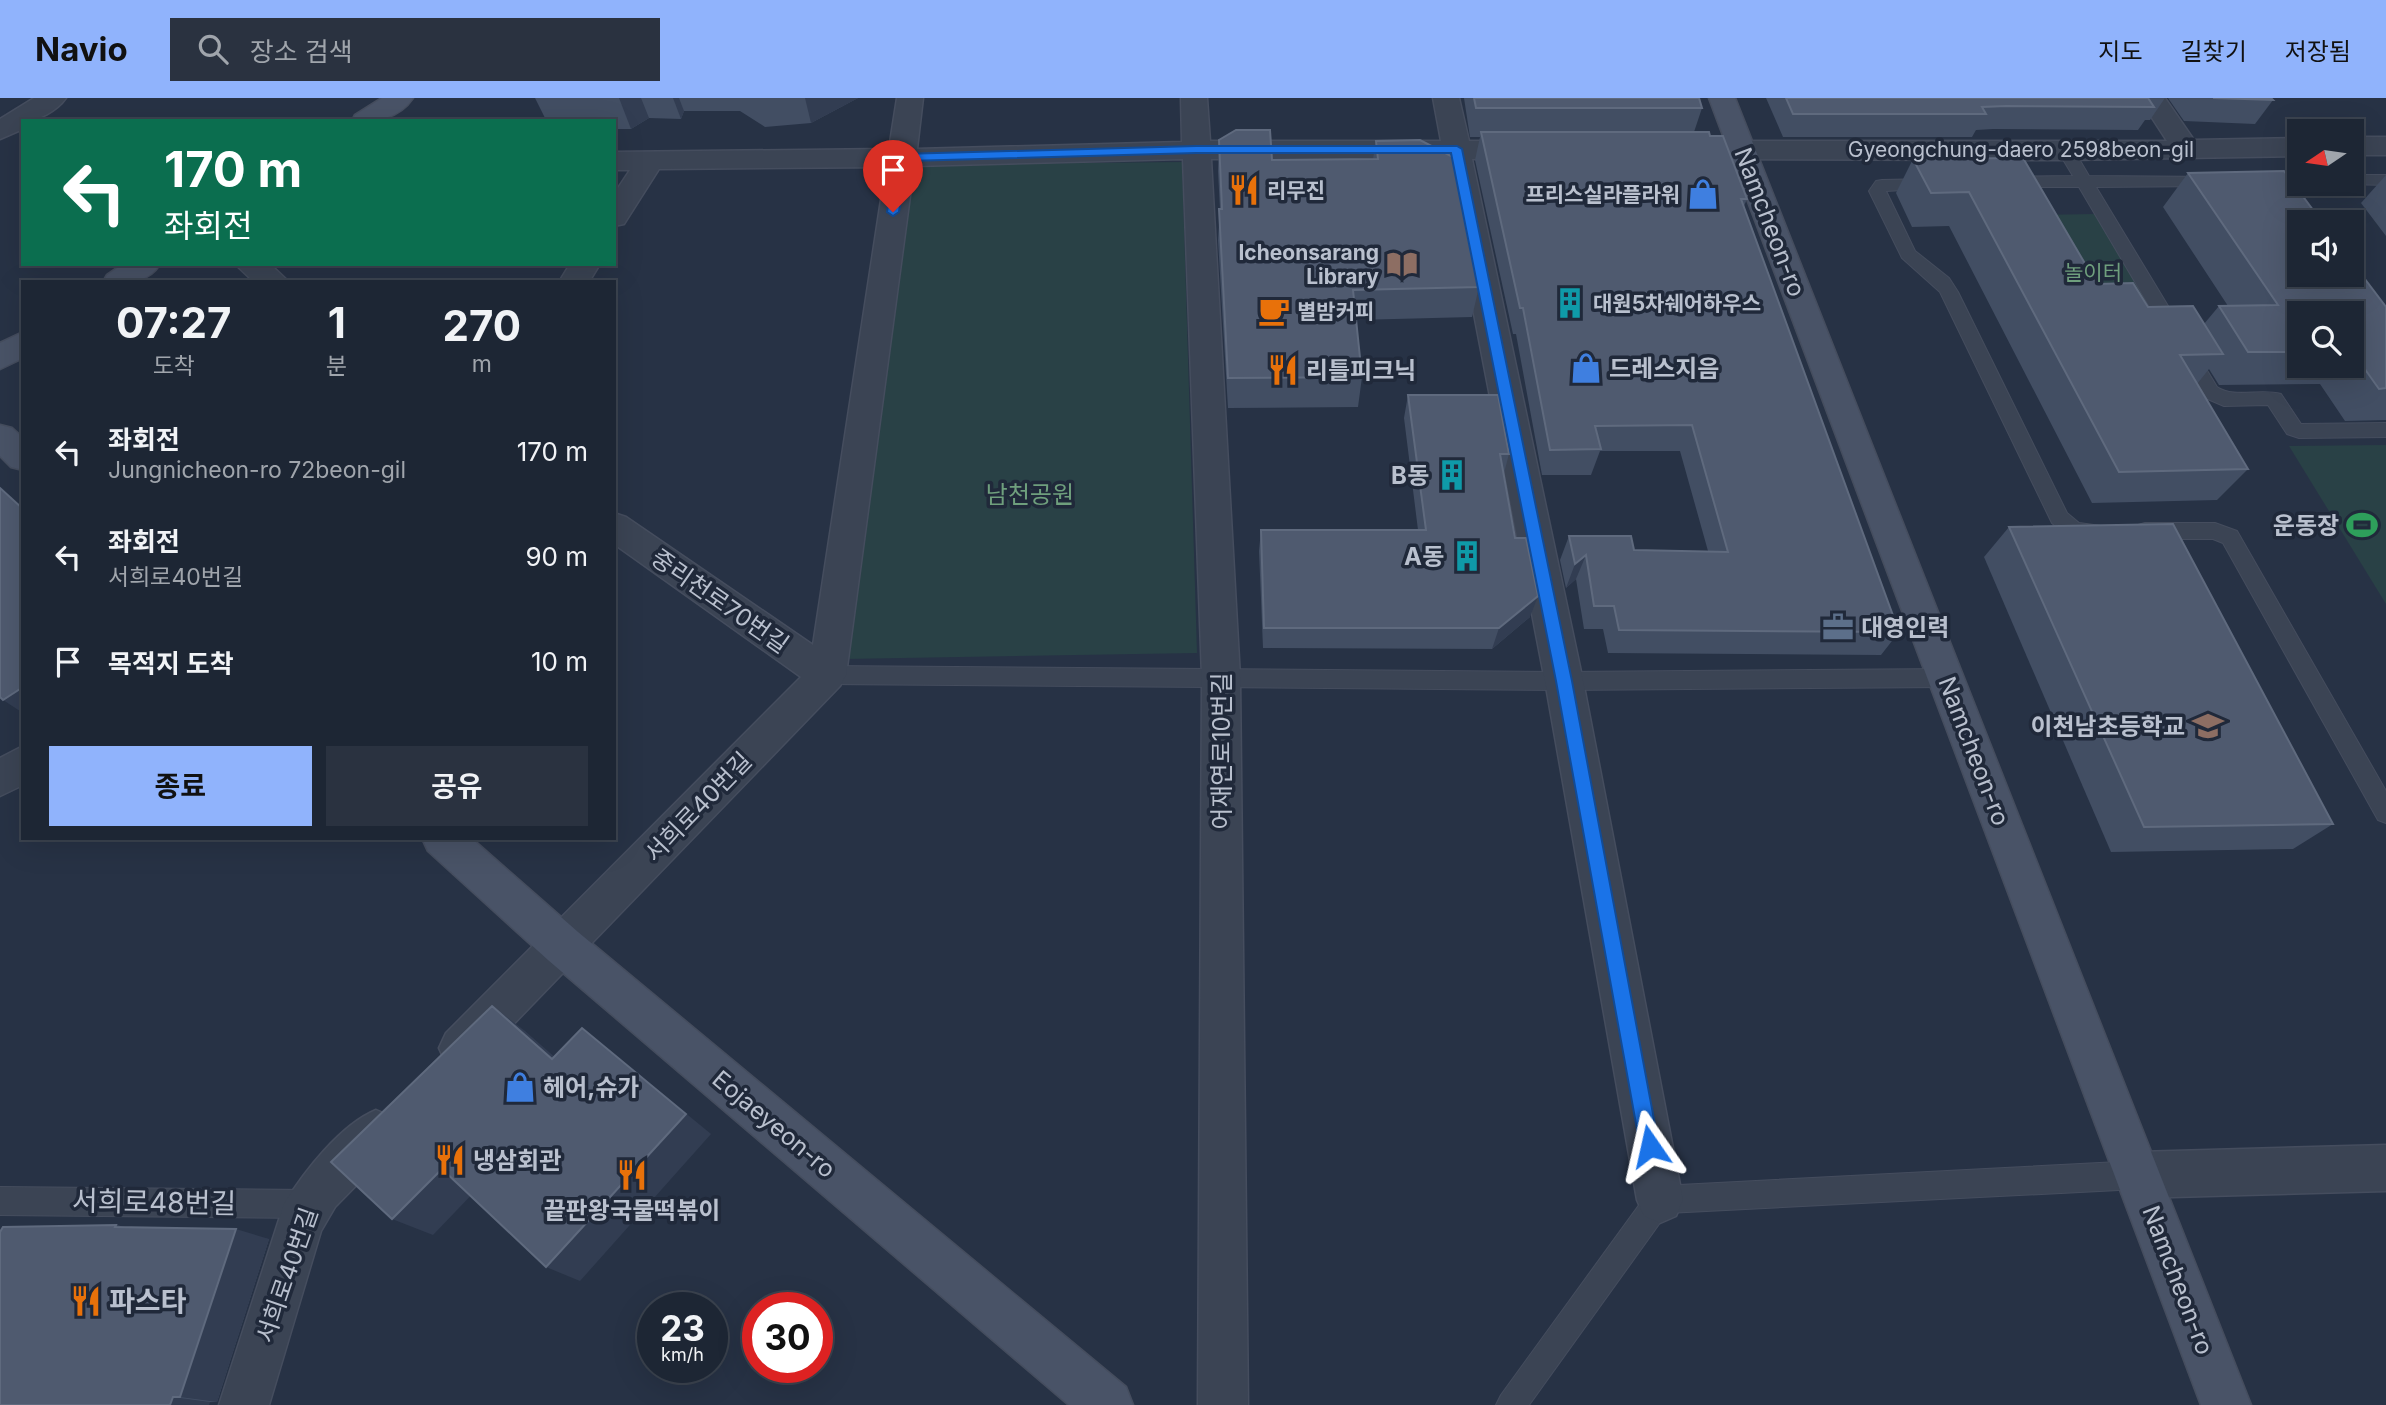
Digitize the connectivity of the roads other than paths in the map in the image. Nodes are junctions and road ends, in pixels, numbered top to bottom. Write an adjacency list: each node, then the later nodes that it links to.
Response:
1 (53, 98): 9 (street)
2 (400, 98): 8 (street)
3 (910, 98): 20 (street)
4 (1194, 98): 16 (street, 어재연로10번길)
5 (1446, 98): 13 (street)
6 (1722, 98): 18 (street, Namcheon-ro)
7 (2152, 98): 15 (street)
8 (368, 119)
9 (0, 131)
10 (2364, 146): 11 (street)
11 (2386, 146)
12 (2287, 147): 15 (street, Gyeongchung-daero 2598beon-gil)
13 (1457, 149): 14 (street); 16 (street); 43 (street)
14 (1552, 149)
15 (2186, 149): 19 (street, Gyeongchung-daero 2598beon-gil)
16 (1196, 150): 20 (street); 41 (street, 어재연로10번길)
17 (1674, 150): 18 (street, Gyeongchung-daero 2598beon-gil)
18 (1742, 150): 19 (street, Gyeongchung-daero 2598beon-gil); 42 (street, Namcheon-ro)
19 (2066, 151): 25 (lane)
20 (901, 158): 22 (street); 40 (street)
21 (616, 161): 22 (street)
22 (650, 161): 29 (street)
23 (2364, 180): 24 (lane)
24 (2386, 180)
25 (2084, 181): 26 (lane); 28 (lane); 36 (lane)
26 (2287, 181)
27 (1952, 183): 46 (lane)
28 (1992, 183)
29 (616, 215)
30 (142, 266): 32 (street)
31 (253, 266): 33 (street)
32 (121, 280)
33 (271, 280)
34 (21, 344): 35 (street)
35 (0, 358)
36 (2386, 430)
37 (0, 437): 38 (street)
38 (21, 456)
39 (616, 527): 40 (street, 중리천로70번길)
40 (827, 675): 41 (lane); 48 (street, 서희로40번길)
41 (1221, 677): 43 (lane); 58 (street, 어재연로10번길)
42 (1946, 678): 43 (lane); 52 (street, Namcheon-ro)
43 (1564, 681): 54 (street)
44 (21, 764): 45 (street)
45 (0, 779)
46 (2386, 813)
47 (444, 840): 48 (street, Eojaeyeon-ro)
48 (563, 946): 49 (street, 서희로40번길); 57 (street, Eojaeyeon-ro)
49 (436, 1073)
50 (397, 1112): 55 (street, 서희로40번길)
51 (2386, 1168): 52 (street)
52 (2138, 1175): 54 (lane); 60 (street, Namcheon-ro)
53 (0, 1200): 55 (lane, 서희로48번길)
54 (1660, 1200): 59 (lane)
55 (309, 1204): 56 (street, 서희로40번길)
56 (244, 1405)
57 (1108, 1405)
58 (1223, 1405)
59 (1511, 1405)
60 (2226, 1405)

